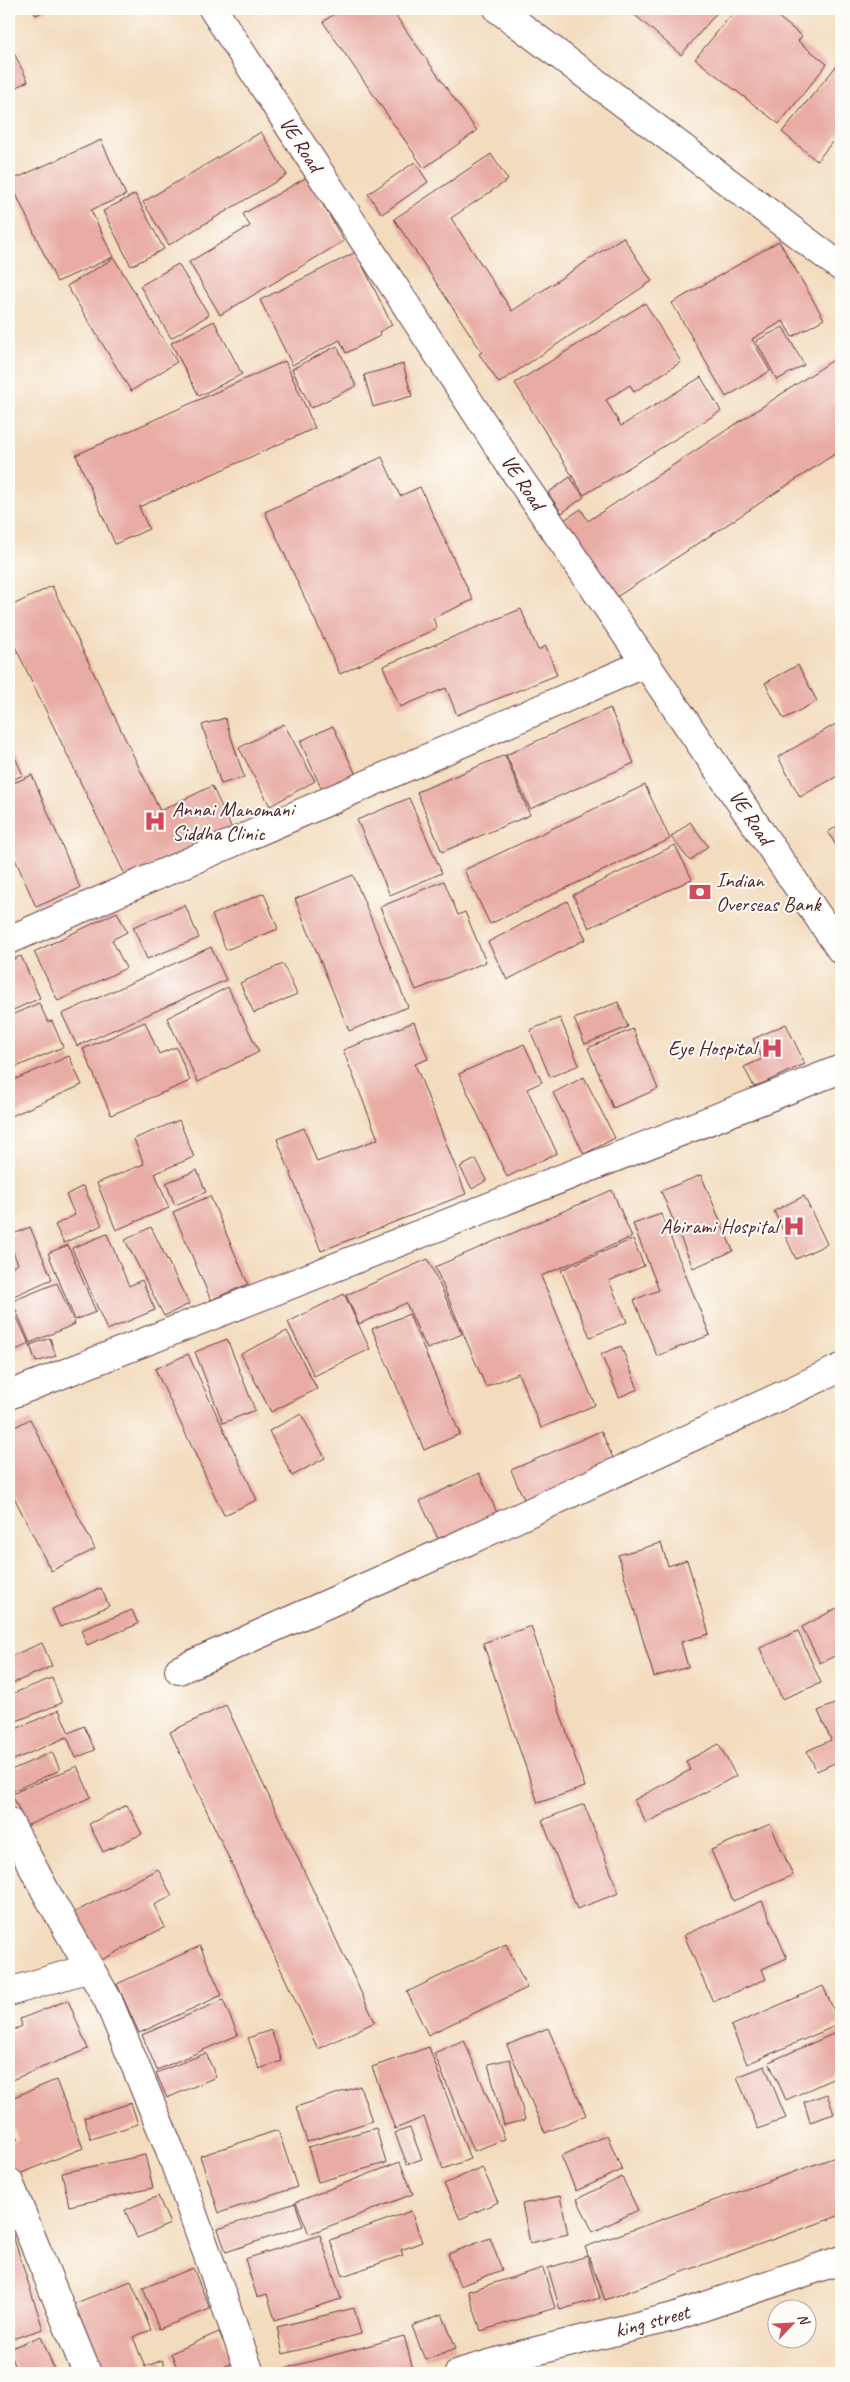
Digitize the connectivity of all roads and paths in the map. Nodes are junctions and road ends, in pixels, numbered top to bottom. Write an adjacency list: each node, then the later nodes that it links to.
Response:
1 (213, 9): 4 (street, VE Road)
2 (498, 9): 3 (street)
3 (841, 267)
4 (646, 663): 5 (street); 6 (street, VE Road)
5 (9, 940)
6 (841, 950)
7 (841, 1069): 9 (street)
8 (841, 1368): 10 (street)
9 (9, 1395)
10 (179, 1670)
11 (9, 1822): 12 (street)
12 (89, 1968): 13 (street); 18 (street)
13 (9, 1992)
14 (9, 2182): 17 (street)
15 (841, 2260): 16 (street, king street)
16 (528, 2364): 19 (street, king street)
17 (88, 2373)
18 (250, 2373)
19 (459, 2373)

